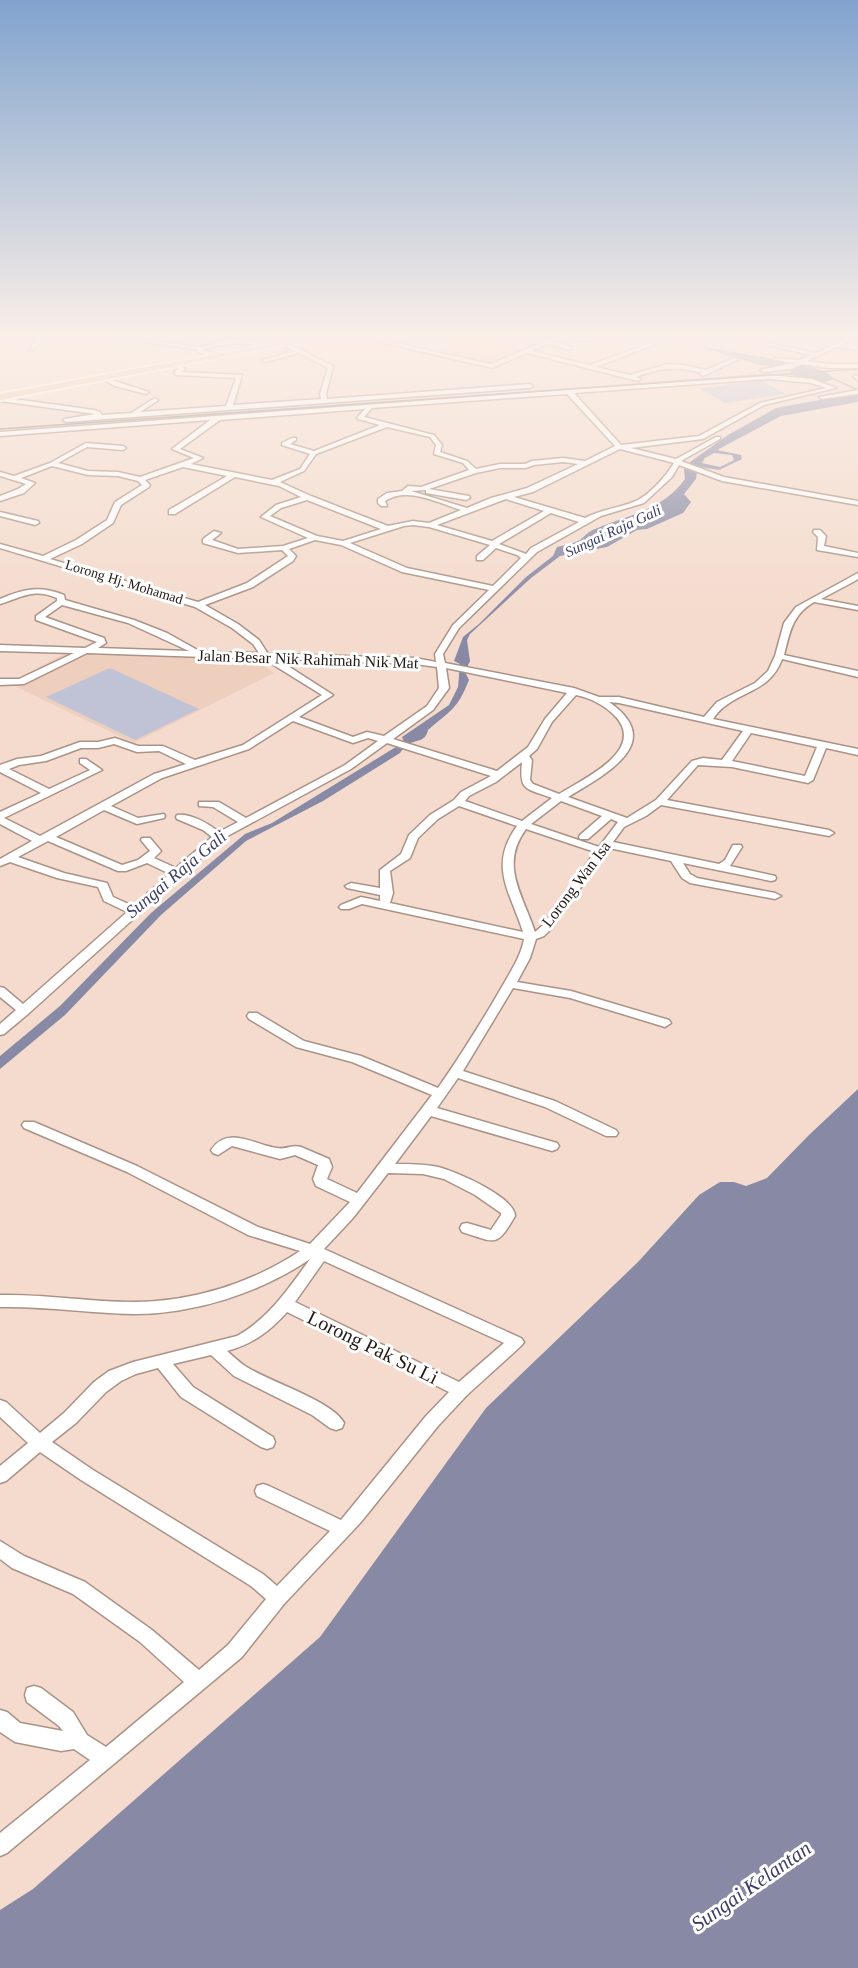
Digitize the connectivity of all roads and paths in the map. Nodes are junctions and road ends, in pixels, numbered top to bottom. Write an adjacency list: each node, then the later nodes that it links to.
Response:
1 (66, 429): 8 (street)
2 (203, 429): 16 (street)
3 (375, 429): 12 (street)
4 (401, 429): 17 (street)
5 (602, 429): 10 (street)
6 (717, 429): 10 (street)
7 (735, 429): 14 (street)
8 (0, 434)
9 (294, 439): 12 (street)
10 (619, 447): 13 (street); 14 (street)
11 (123, 448): 15 (street)
12 (314, 453): 22 (street)
13 (586, 463): 17 (street); 25 (street)
14 (679, 463): 29 (street); 35 (street)
15 (52, 464): 20 (street); 21 (street)
16 (183, 465): 19 (street); 21 (street)
17 (474, 471): 23 (street)
18 (0, 474): 20 (street)
19 (232, 476): 22 (street); 33 (street)
20 (14, 478): 28 (street)
21 (140, 479): 49 (street)
22 (273, 482): 26 (street)
23 (422, 489): 24 (street); 27 (street)
24 (406, 492): 30 (street); 31 (street)
25 (506, 496): 31 (street); 32 (street)
26 (308, 498): 38 (street); 41 (street)
27 (466, 498)
28 (0, 499)
29 (858, 503)
30 (384, 504)
31 (467, 510): 37 (street)
32 (551, 510): 35 (street); 43 (street)
33 (172, 512)
34 (0, 514): 36 (street)
35 (585, 521): 48 (street)
36 (35, 523)
37 (430, 525): 38 (street); 43 (street)
38 (389, 529): 42 (street)
39 (817, 532): 46 (street)
40 (217, 533): 45 (street)
41 (315, 538): 42 (street); 45 (street)
42 (343, 543): 51 (street)
43 (494, 544): 47 (street); 48 (street)
44 (0, 546): 49 (street, Lorong Hj. Mohamad)
45 (285, 548): 55 (street)
46 (858, 555)
47 (480, 558)
48 (526, 558): 51 (street)
49 (43, 559): 55 (street, Lorong Hj. Mohamad)
50 (858, 575): 52 (street)
51 (496, 589): 62 (street)
52 (814, 600): 56 (street); 61 (street)
53 (0, 602): 54 (street)
54 (61, 602): 58 (street); 59 (street)
55 (198, 604): 60 (street, Lorong Hj. Mohamad)
56 (858, 608)
57 (0, 648): 58 (street, Jalan Besar Nik Rahimah Nik Mat)
58 (87, 651): 59 (street, Jalan Besar Nik Rahimah Nik Mat); 64 (street)
59 (201, 654): 60 (street, Jalan Besar Nik Rahimah Nik Mat)
60 (264, 655): 62 (street, Jalan Besar Nik Rahimah Nik Mat); 67 (street, Lorong Hj. Mohamad)
61 (779, 656): 63 (street); 68 (street)
62 (440, 664): 65 (street, Jalan Besar Nik Rahimah Nik Mat); 70 (street)
63 (858, 674)
64 (0, 682)
65 (574, 691): 66 (street, Jalan Besar Nik Rahimah Nik Mat); 73 (street)
66 (597, 698): 68 (street); 80 (street, Jalan Besar Nik Rahimah Nik Mat)
67 (292, 718): 70 (street); 76 (street, Lorong Hj. Mohamad)
68 (707, 720): 69 (street)
69 (748, 730): 71 (street); 75 (street)
70 (385, 740): 78 (street); 89 (street)
71 (822, 745): 72 (street); 75 (street, Lorong Wan Isa)
72 (858, 752)
73 (523, 756): 78 (street); 80 (street)
74 (83, 761): 79 (street)
75 (725, 763): 82 (street, Lorong Wan Isa)
76 (193, 764): 77 (street); 84 (street, Lorong Hj. Mohamad)
77 (1, 768): 79 (street)
78 (496, 774): 81 (street)
79 (50, 793): 88 (street)
80 (560, 797): 85 (street); 91 (street, Jalan Besar Nik Rahimah Nik Mat)
81 (458, 802): 91 (street); 106 (street)
82 (659, 802): 90 (street, Lorong Wan Isa); 92 (street)
83 (202, 804): 89 (street)
84 (104, 806): 86 (street); 95 (street, Lorong Hj. Mohamad)
85 (610, 815): 90 (street); 94 (street)
86 (160, 816)
87 (181, 817): 93 (street)
88 (0, 818): 95 (street)
89 (246, 822): 93 (street)
90 (628, 822): 98 (street, Lorong Wan Isa)
91 (523, 825): 98 (street); 111 (street, Jalan Besar Nik Rahimah Nik Mat)
92 (829, 833)
93 (218, 837): 103 (street)
94 (584, 837)
95 (44, 839): 99 (street); 101 (street, Lorong Hj. Mohamad)
96 (146, 840): 99 (street)
97 (737, 847): 102 (street)
98 (604, 848): 100 (street); 111 (street, Lorong Wan Isa)
99 (147, 859): 103 (street)
100 (675, 859): 102 (street); 107 (street)
101 (5, 860): 110 (street)
102 (720, 868): 104 (street)
103 (177, 873): 110 (street)
104 (771, 878)
105 (351, 886): 106 (street)
106 (387, 893): 108 (street)
107 (775, 896)
108 (384, 905): 109 (street); 111 (street)
109 (345, 907)
110 (134, 911): 114 (street)
111 (530, 937): 112 (street)
112 (509, 984): 116 (street); 118 (street)
113 (0, 991): 114 (street)
114 (24, 1011): 117 (street)
115 (253, 1016): 119 (street)
116 (665, 1023)
117 (0, 1031)
118 (456, 1074): 119 (street); 122 (street)
119 (441, 1094): 120 (street)
120 (429, 1110): 123 (street); 125 (street)
121 (29, 1125): 128 (street)
122 (611, 1133)
123 (552, 1146)
124 (218, 1150): 126 (street)
125 (384, 1168): 126 (street); 127 (street)
126 (359, 1200): 128 (street)
127 (467, 1228)
128 (316, 1252): 129 (street); 130 (street); 133 (street)
129 (0, 1301)
130 (285, 1304): 131 (street); 133 (street, Lorong Pak Su Li)
131 (214, 1348): 132 (street); 135 (street)
132 (161, 1361): 136 (street); 137 (street)
133 (461, 1390): 140 (street)
134 (0, 1407): 137 (street)
135 (336, 1423)
136 (267, 1442)
137 (40, 1443): 138 (street); 142 (street)
138 (0, 1476)
139 (263, 1491): 140 (street)
140 (343, 1529): 142 (street)
141 (0, 1549): 143 (street)
142 (278, 1598): 143 (street)
143 (199, 1682): 147 (street)
144 (34, 1695): 146 (street)
145 (0, 1719): 146 (street)
146 (77, 1739): 147 (street)
147 (107, 1759): 148 (street)
148 (0, 1846)

